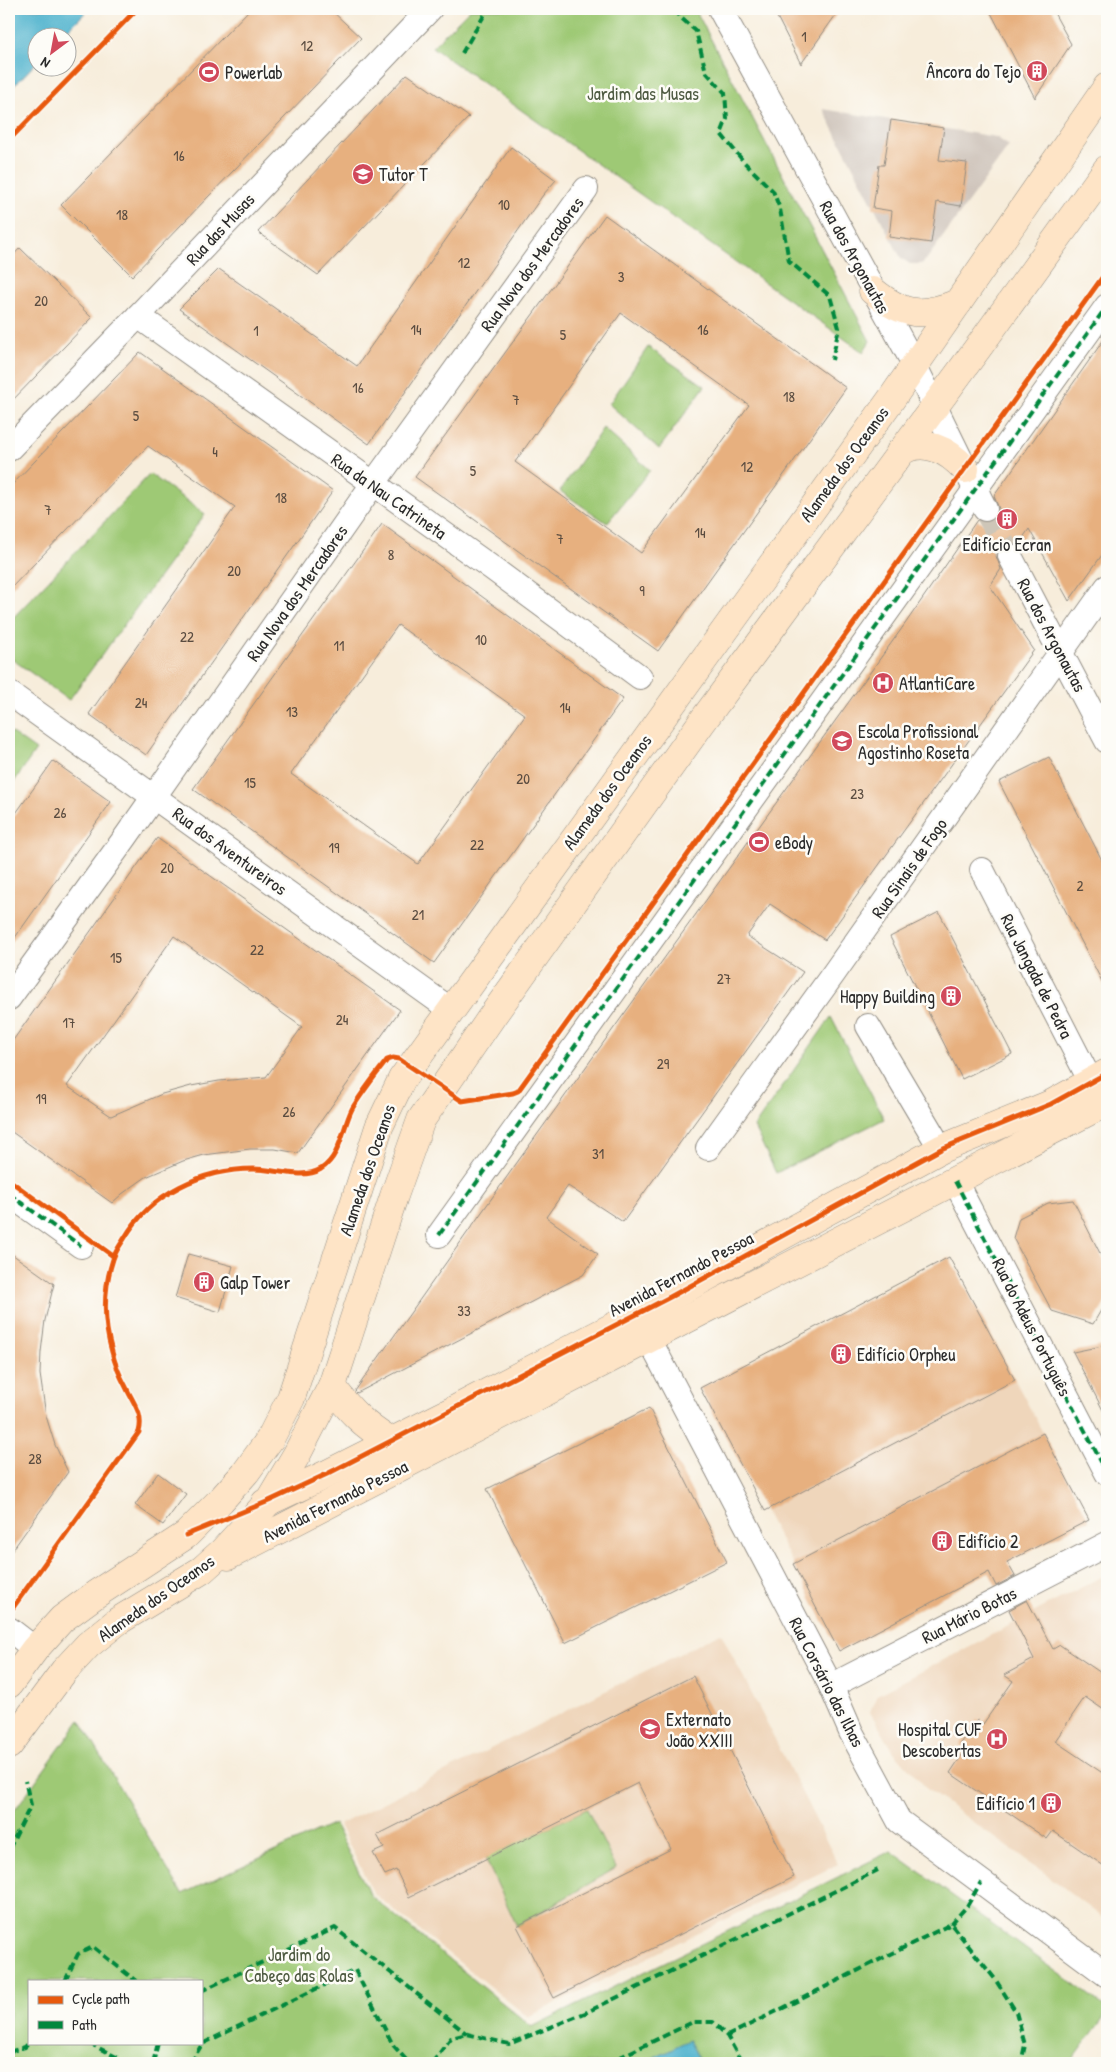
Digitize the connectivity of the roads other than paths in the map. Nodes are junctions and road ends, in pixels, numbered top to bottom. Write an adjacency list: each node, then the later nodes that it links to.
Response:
1 (430, 9): 9 (street, Rua das Musas)
2 (721, 9): 6 (street, Rua dos Argonautas)
3 (1107, 87): 7 (main road, Alameda dos Oceanos)
4 (1107, 169): 11 (main road, Alameda dos Oceanos)
5 (586, 189): 14 (street, Rua Nova dos Mercadores)
6 (874, 291): 7 (main road); 10 (street, Rua dos Argonautas)
7 (958, 302): 10 (main road, Alameda dos Oceanos)
8 (1107, 306): 15 (street)
9 (138, 316): 12 (street, Rua das Musas); 14 (street, Rua da Nau Catrineta)
10 (915, 366): 11 (street, Rua dos Argonautas); 25 (main road, Alameda dos Oceanos)
11 (934, 406): 13 (main road, Alameda dos Oceanos); 15 (street, Rua dos Argonautas)
12 (9, 448)
13 (900, 452): 15 (main road); 36 (main road, Alameda dos Oceanos)
14 (374, 484): 19 (street, Rua da Nau Catrineta); 22 (street, Rua Nova dos Mercadores)
15 (975, 489): 32 (street)
16 (1010, 556): 18 (street, Rua dos Argonautas)
17 (1107, 587): 18 (street, Rua Sinais de Fogo)
18 (1062, 651): 21 (street, Rua dos Argonautas); 28 (street, Rua Sinais de Fogo)
19 (640, 677)
20 (9, 693): 22 (street, Rua dos Aventureiros)
21 (1107, 741)
22 (154, 797): 24 (street, Rua Nova dos Mercadores); 25 (street, Rua dos Aventureiros)
23 (982, 870): 27 (street, Rua Jangada de Pedra)
24 (9, 998)
25 (451, 1010): 38 (main road, Alameda dos Oceanos)
26 (868, 1026): 29 (street)
27 (1102, 1086): 29 (main road, Avenida Fernando Pessoa); 30 (main road, Avenida Fernando Pessoa)
28 (708, 1148)
29 (941, 1149): 34 (main road, Avenida Fernando Pessoa)
30 (955, 1181): 35 (main road, Avenida Fernando Pessoa); 39 (street, Rua do Adeus Português)
31 (9, 1194): 33 (street)
32 (439, 1235)
33 (81, 1246)
34 (636, 1313): 35 (street, Rua Corsário das Ilhas); 37 (main road, Avenida Fernando Pessoa)
35 (649, 1340): 41 (main road, Avenida Fernando Pessoa); 48 (street, Rua Corsário das Ilhas)
36 (332, 1386): 37 (main road); 40 (main road, Alameda dos Oceanos)
37 (391, 1442): 40 (main road, Avenida Fernando Pessoa)
38 (246, 1472): 40 (main road); 42 (main road, Alameda dos Oceanos)
39 (1107, 1473)
40 (269, 1501): 41 (main road); 42 (main road, Alameda dos Oceanos); 44 (main road, Alameda dos Oceanos)
41 (295, 1520): 44 (main road, Avenida Fernando Pessoa)
42 (186, 1535): 46 (main road, Alameda dos Oceanos)
43 (1107, 1544): 48 (street, Rua Mário Botas)
44 (202, 1570): 49 (main road, Alameda dos Oceanos)
45 (9, 1629): 46 (street)
46 (35, 1649): 47 (main road, Alameda dos Oceanos)
47 (9, 1684)
48 (831, 1686): 50 (street, Rua Corsário das Ilhas)
49 (9, 1745)
50 (1107, 1975)

